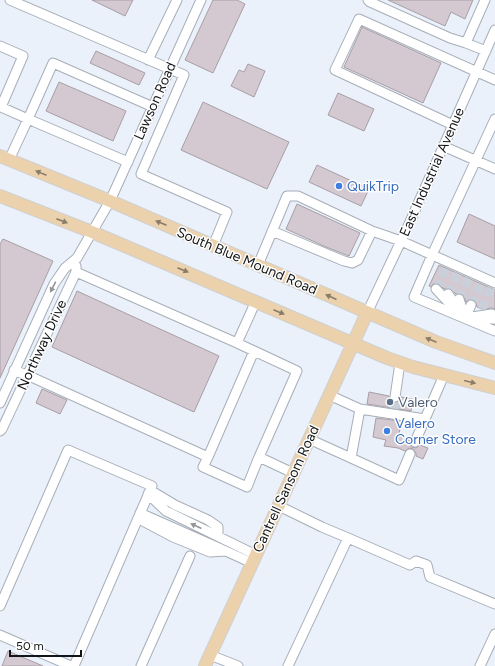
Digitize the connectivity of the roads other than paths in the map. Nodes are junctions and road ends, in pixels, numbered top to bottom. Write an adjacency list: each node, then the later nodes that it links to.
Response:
1 (10, 0): 10 (street)
2 (177, 0): 10 (street)
3 (201, 0): 11 (street, Lawson Road)
4 (368, 0): 7 (street)
5 (485, 0): 7 (street)
6 (495, 30): 9 (street, East Industrial Avenue)
7 (466, 43): 9 (street)
8 (0, 46): 14 (street)
9 (486, 51): 12 (street, East Industrial Avenue)
10 (148, 60): 11 (street)
11 (170, 69): 15 (street, Lawson Road); 24 (street)
12 (477, 72): 13 (street); 18 (street, East Industrial Avenue); 18 (street)
13 (495, 80)
14 (0, 107): 16 (street)
15 (153, 107): 16 (street); 22 (street, Lawson Road)
16 (28, 119): 20 (street); 22 (street)
17 (495, 121): 21 (street)
18 (453, 125): 19 (street, East Industrial Avenue)
19 (444, 146): 21 (street); 30 (street, East Industrial Avenue)
20 (4, 158): 26 (main road, South Blue Mound Road, one-way to 20)
21 (476, 160): 23 (street); 32 (street)
22 (127, 165): 24 (street); 26 (street, Lawson Road)
23 (495, 169)
24 (141, 174): 31 (street)
25 (0, 196): 29 (main road, one-way to 29)
26 (110, 201): 29 (street, Northway Drive); 31 (main road, South Blue Mound Road, one-way to 26)
27 (272, 230): 28 (street); 28 (street); 34 (street)
28 (372, 231): 30 (street)
29 (92, 232): 33 (street, Northway Drive); 44 (main road, one-way to 44)
30 (400, 241): 32 (street); 47 (street, East Industrial Avenue)
31 (213, 246): 34 (main road, South Blue Mound Road)
32 (432, 255): 39 (street); 49 (street)
33 (77, 258): 36 (street, Northway Drive); 56 (street, Northway Drive, one-way to 56)
34 (258, 265): 47 (main road, South Blue Mound Road, one-way to 34)
35 (446, 268): 39 (street)
36 (76, 272): 51 (street); 57 (street, Northway Drive)
37 (458, 273): 39 (street)
38 (469, 278): 39 (street)
39 (482, 281): 40 (street)
40 (494, 286)
41 (436, 289): 49 (street)
42 (448, 294): 49 (street)
43 (459, 299): 49 (street)
44 (256, 301): 51 (street); 52 (main road, one-way to 52)
45 (471, 305): 49 (street)
46 (482, 309): 49 (street)
47 (367, 313): 52 (main road, Cantrell Sansom Road); 55 (main road, South Blue Mound Road, one-way to 47)
48 (494, 317): 49 (street)
49 (465, 318): 50 (street)
50 (495, 332)
51 (237, 343): 53 (street)
52 (353, 344): 54 (main road); 60 (main road, Cantrell Sansom Road)
53 (254, 351): 69 (street); 70 (street)
54 (400, 363): 58 (main road); 61 (street)
55 (495, 363)
56 (14, 370): 57 (street); 62 (street, Northway Drive)
57 (27, 375): 65 (street, Northway Drive); 69 (street)
58 (444, 375): 59 (main road, one-way to 59); 64 (street)
59 (495, 388)
60 (329, 395): 63 (street); 66 (main road, Cantrell Sansom Road)
61 (395, 397)
62 (0, 403)
63 (360, 409): 64 (street); 71 (street)
64 (425, 419): 67 (street)
65 (0, 431)
66 (309, 439): 71 (street); 72 (main road, Cantrell Sansom Road)
67 (415, 442)
68 (410, 454): 71 (street)
69 (208, 456): 70 (street)
70 (259, 457): 72 (street)
71 (351, 458)
72 (293, 473): 74 (main road, Cantrell Sansom Road)
73 (149, 492): 75 (street); 78 (street, one-way to 73); 80 (street)
74 (279, 506): 76 (street); 78 (main road, Cantrell Sansom Road)
75 (139, 516): 78 (street); 84 (street)
76 (348, 538): 79 (street); 88 (street)
77 (190, 556): 85 (street)
78 (254, 559): 83 (main road, Cantrell Sansom Road)
79 (495, 604)
80 (0, 606)
81 (495, 634): 89 (street)
82 (0, 635): 84 (street)
83 (210, 655): 86 (main road, Cantrell Sansom Road); 87 (street)
84 (72, 666)
85 (141, 666)
86 (205, 666)
87 (238, 666)
88 (288, 666)
89 (480, 666)

